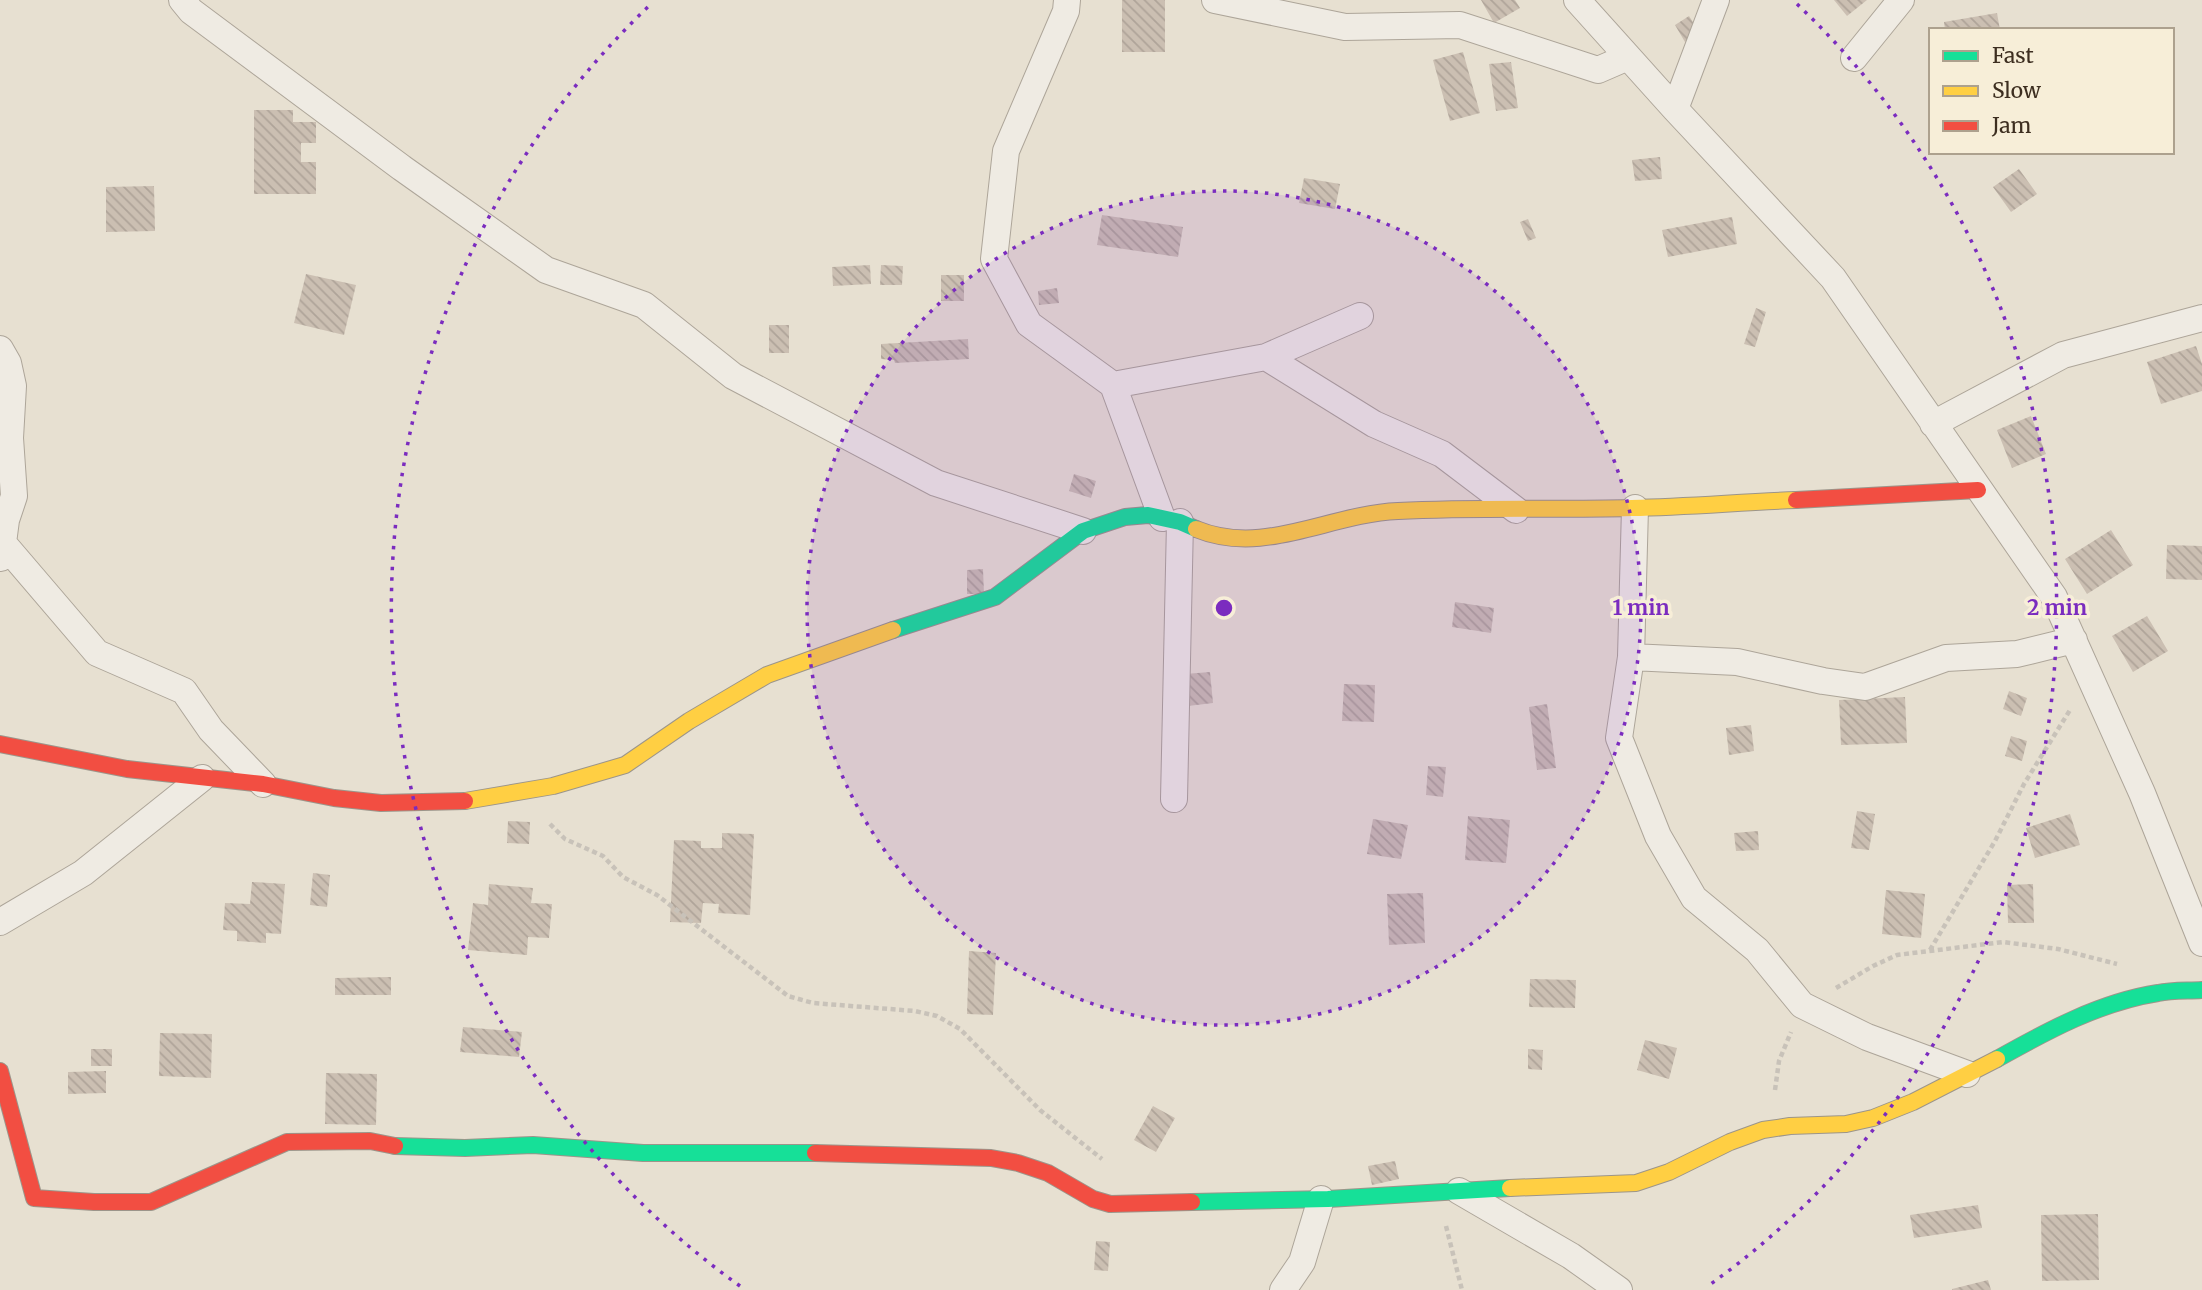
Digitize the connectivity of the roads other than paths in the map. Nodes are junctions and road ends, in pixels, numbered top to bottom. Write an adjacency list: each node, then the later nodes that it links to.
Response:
1 (182, 0): 20 (street)
2 (1067, 0): 14 (street)
3 (1214, 0): 7 (street)
4 (1577, 0): 7 (street)
5 (1716, 0): 9 (street)
6 (1901, 0): 8 (street)
7 (1628, 57): 9 (street)
8 (1854, 58)
9 (1675, 109): 15 (street)
10 (1360, 316): 13 (street)
11 (2202, 318): 15 (street)
12 (0, 349): 21 (street)
13 (1266, 356): 14 (street); 18 (street)
14 (1113, 385): 19 (street)
15 (1933, 424): 16 (street)
16 (1978, 489): 17 (street); 22 (street)
17 (1635, 508): 18 (street); 23 (street)
18 (1516, 510): 19 (street)
19 (1171, 520): 20 (street); 27 (street)
20 (1083, 531): 26 (street)
21 (2, 555): 26 (street)
22 (2074, 640): 23 (street); 29 (street)
23 (1631, 657): 32 (street)
24 (0, 744): 25 (street)
25 (202, 778): 26 (street); 28 (street)
26 (263, 784)
27 (1174, 799)
28 (0, 922)
29 (2202, 943)
30 (2202, 990): 32 (street)
31 (0, 1071): 34 (street)
32 (1967, 1074): 33 (street)
33 (1448, 1191): 34 (street); 36 (street)
34 (1321, 1199): 35 (street)
35 (1283, 1290)
36 (1619, 1290)

